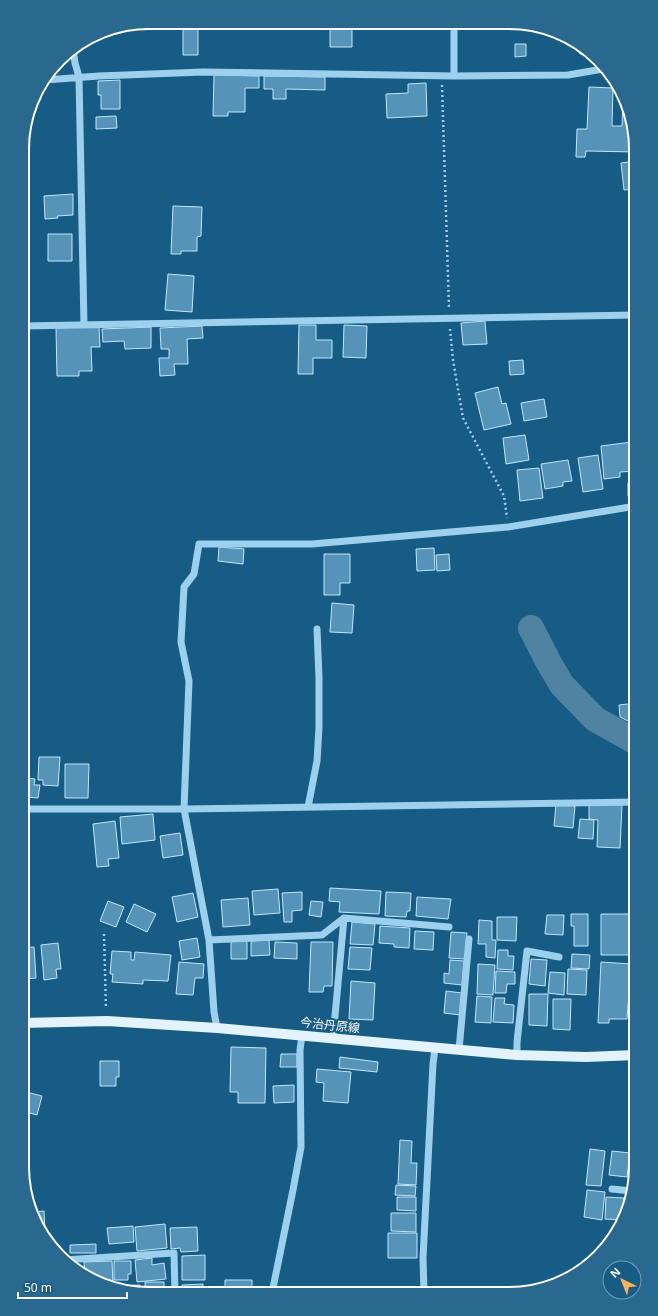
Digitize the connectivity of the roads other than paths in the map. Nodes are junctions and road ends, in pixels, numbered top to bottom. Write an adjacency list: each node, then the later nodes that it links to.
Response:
1 (454, 29): 4 (street)
2 (74, 56): 5 (street)
3 (599, 70): 4 (street)
4 (454, 76): 5 (street)
5 (79, 77): 6 (street); 8 (street)
6 (51, 79)
7 (629, 315): 8 (street)
8 (84, 325): 9 (street)
9 (29, 326)
10 (629, 507): 15 (street)
11 (317, 629): 13 (street)
12 (629, 802): 13 (street)
13 (308, 807): 15 (street)
14 (29, 809): 15 (street)
15 (184, 809): 19 (street)
16 (344, 918): 17 (street); 19 (street); 24 (street)
17 (449, 927)
18 (469, 939): 26 (street)
19 (209, 940): 22 (street)
20 (559, 957): 27 (street)
21 (29, 1023): 22 (main road, 今治丹原線)
22 (217, 1028): 23 (main road, 今治丹原線)
23 (302, 1035): 24 (main road, 今治丹原線); 33 (street)
24 (333, 1038): 25 (main road, 今治丹原線)
25 (435, 1048): 26 (main road, 今治丹原線); 34 (street)
26 (459, 1050): 27 (main road, 今治丹原線)
27 (517, 1055): 28 (main road, 今治丹原線)
28 (629, 1055)
29 (612, 1189): 30 (street)
30 (627, 1190)
31 (73, 1259): 32 (street)
32 (175, 1287)
33 (273, 1287)
34 (424, 1287)

